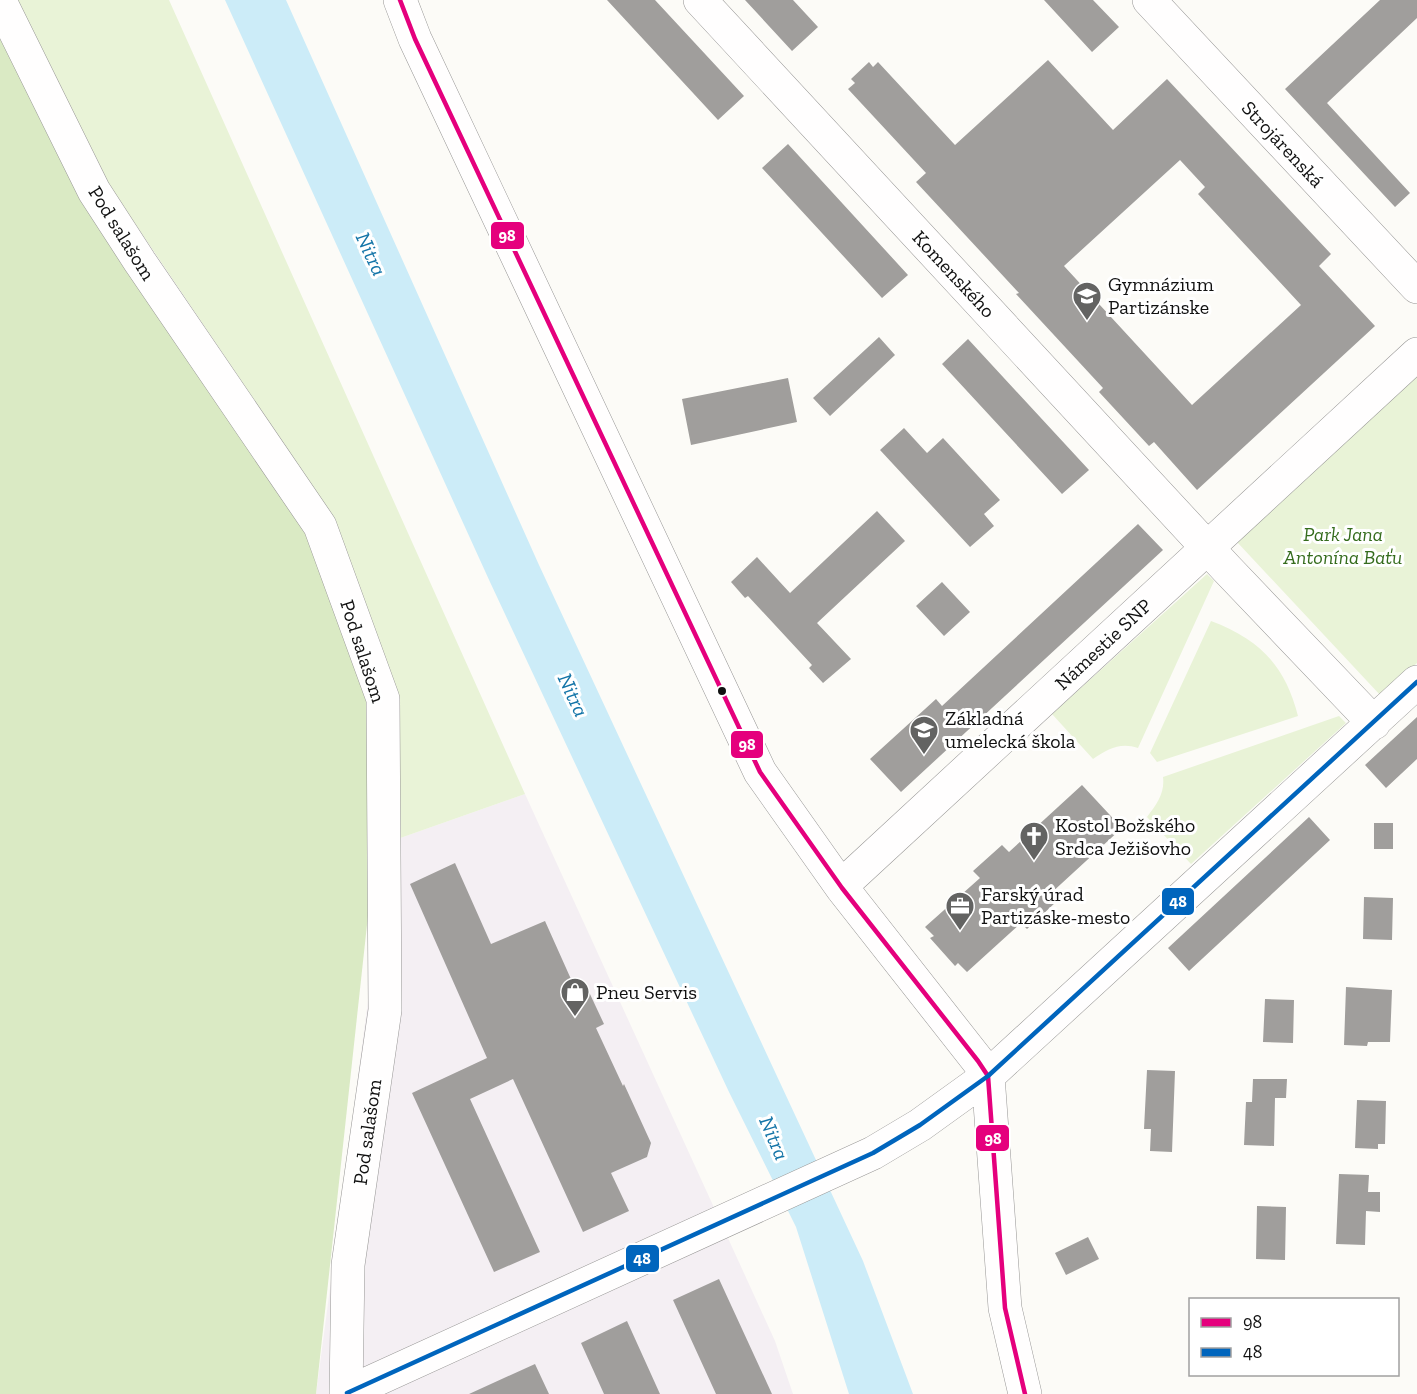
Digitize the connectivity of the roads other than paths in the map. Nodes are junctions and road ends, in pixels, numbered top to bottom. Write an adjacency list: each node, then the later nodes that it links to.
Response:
1 (400, 0): 10 (street)
2 (700, 0): 7 (street, Komenského)
3 (1149, 0): 5 (street, Strojárenská)
4 (0, 1): 12 (street, Pod salašom)
5 (1417, 287)
6 (1417, 354): 7 (street, Námestie SNP)
7 (1207, 548): 9 (street); 10 (street, Námestie SNP)
8 (1417, 682): 9 (street)
9 (1374, 723): 11 (street)
10 (842, 888): 11 (street)
11 (988, 1076): 12 (street); 13 (street)
12 (346, 1393)
13 (1025, 1394)

